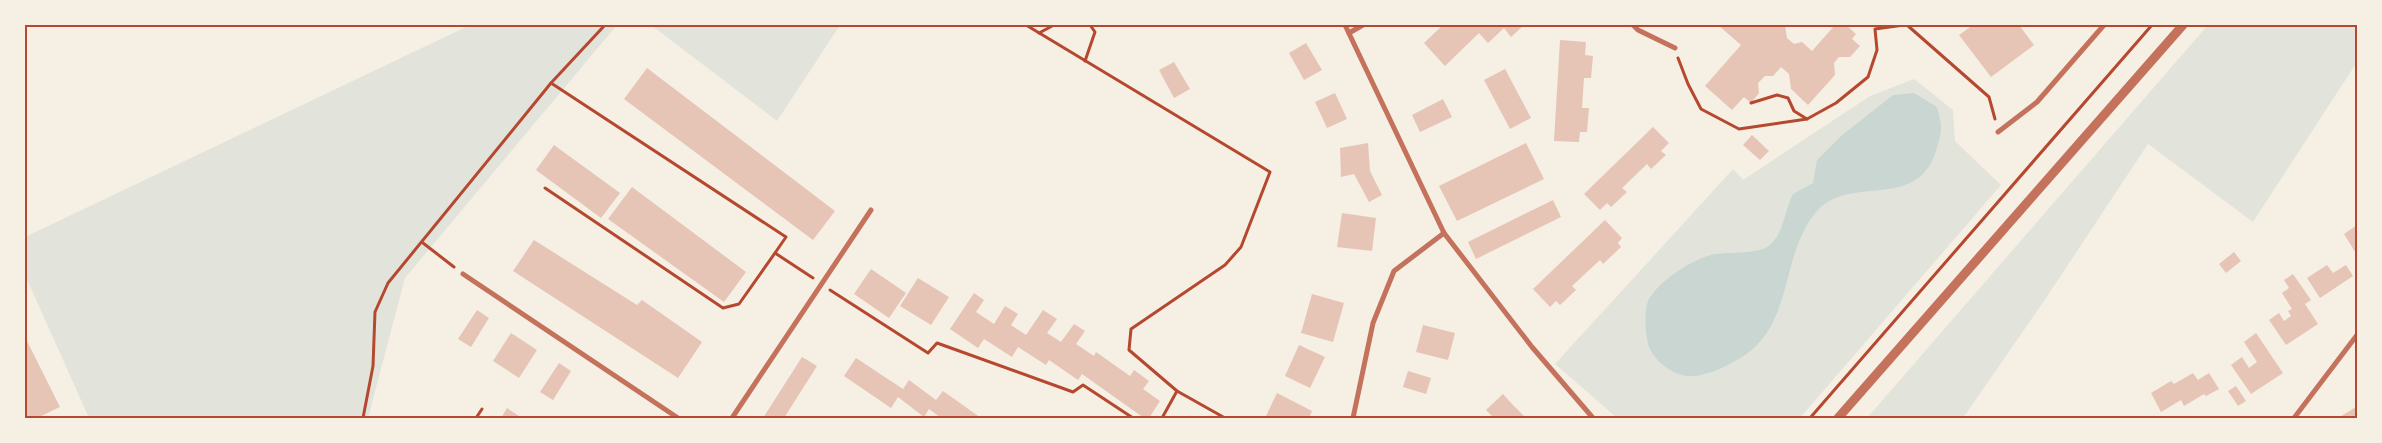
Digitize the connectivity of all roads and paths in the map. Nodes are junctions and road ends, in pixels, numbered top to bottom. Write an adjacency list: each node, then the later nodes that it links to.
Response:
1 (605, 25): 17 (path)
2 (1026, 25): 13 (path)
3 (1054, 25): 13 (path)
4 (1090, 25): 16 (path)
5 (1345, 25): 14 (street)
6 (1363, 25): 14 (street)
7 (1633, 25): 15 (street)
8 (1906, 25): 12 (path); 20 (path)
9 (2104, 25): 20 (street)
10 (2152, 25): 40 (path)
11 (2183, 25): 41 (street)
12 (1875, 27): 19 (path)
13 (1039, 33): 16 (path)
14 (1349, 33): 23 (street)
15 (1675, 48): 19 (path)
16 (1085, 60): 29 (path)
17 (552, 83): 24 (path); 25 (path)
18 (1751, 102): 19 (path)
19 (1807, 120)
20 (1998, 132)
21 (545, 188): 25 (path)
22 (871, 210): 27 (street)
23 (1444, 233): 38 (street); 39 (street)
24 (423, 243): 26 (path); 31 (path)
25 (775, 253): 27 (path)
26 (462, 274): 33 (street)
27 (822, 284): 34 (street); 35 (path)
28 (2357, 335): 42 (street)
29 (1177, 391): 36 (path); 37 (path)
30 (482, 409): 32 (path)
31 (363, 418)
32 (476, 418)
33 (678, 418)
34 (732, 418)
35 (1133, 418)
36 (1162, 418)
37 (1225, 418)
38 (1353, 418)
39 (1593, 418)
40 (1810, 418)
41 (1838, 418)
42 (2294, 418)

